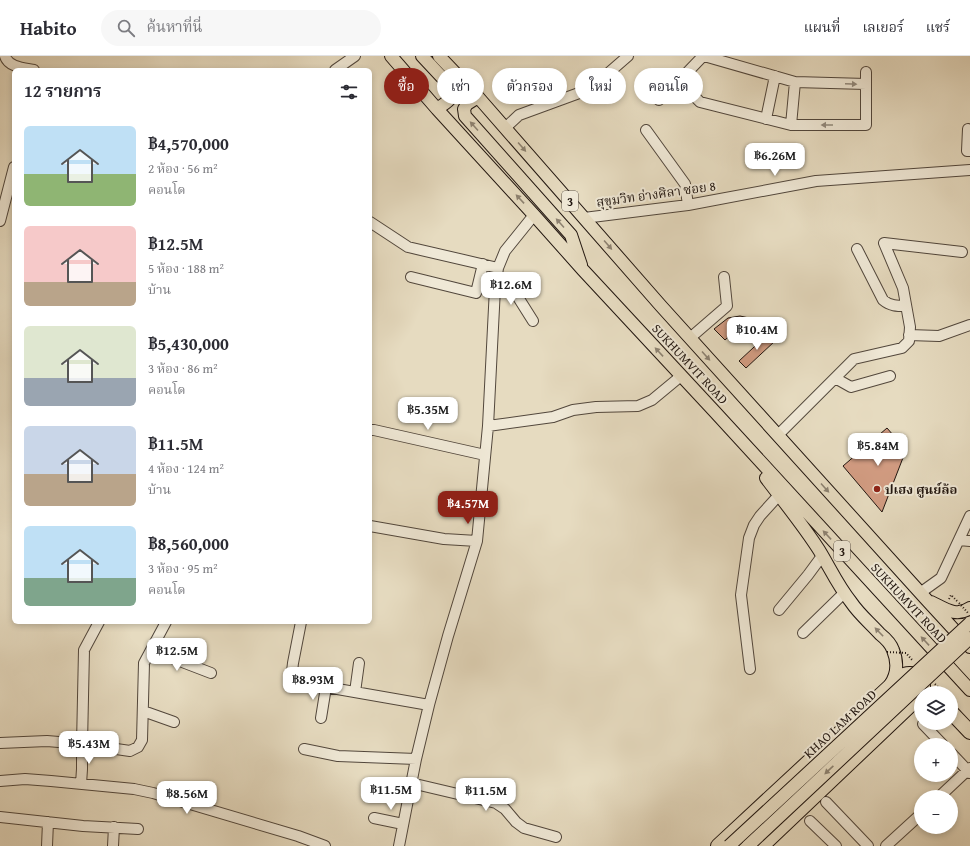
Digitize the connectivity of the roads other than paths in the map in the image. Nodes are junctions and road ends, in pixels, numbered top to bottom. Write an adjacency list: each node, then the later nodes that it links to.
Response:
1 (5, 56): 8 (street)
2 (355, 56): 9 (street)
3 (391, 56): 19 (main road, SUKHUMVIT ROAD / 3)
4 (422, 56): 19 (main road)
5 (440, 56): 10 (main road, SUKHUMVIT ROAD / 3)
6 (628, 56): 22 (street)
7 (704, 56): 11 (street); 13 (street)
8 (26, 68)
9 (338, 68)
10 (451, 68)
11 (692, 68)
12 (866, 72): 15 (street)
13 (775, 76): 14 (street); 20 (street)
14 (795, 82): 15 (street, one-way to 15); 21 (street)
15 (866, 84): 21 (street, one-way to 21)
16 (703, 103): 20 (street)
17 (467, 104): 37 (main road, one-way to 17)
18 (484, 104): 22 (main road, SUKHUMVIT ROAD / 3)
19 (437, 109): 29 (main road, SUKHUMVIT ROAD / 3, one-way to 19)
20 (766, 119): 21 (street)
21 (791, 125)
22 (505, 128): 30 (main road, SUKHUMVIT ROAD / 3, one-way to 30)
23 (968, 128): 25 (street)
24 (646, 130): 28 (street)
25 (970, 151)
26 (970, 170): 28 (street, สุขุมวิท อ่างศิลา ซอย 8)
27 (12, 175): 31 (street)
28 (688, 205): 30 (street, สุขุมวิท อ่างศิลา ซอย 8)
29 (534, 215): 36 (street); 37 (main road, SUKHUMVIT ROAD / 3)
30 (584, 218): 45 (main road, SUKHUMVIT ROAD / 3, one-way to 45)
31 (0, 221)
32 (372, 223): 35 (street)
33 (857, 249): 41 (street)
34 (962, 252): 41 (street)
35 (483, 264): 36 (street); 38 (street)
36 (498, 268): 40 (street)
37 (583, 270): 46 (main road, SUKHUMVIT ROAD / 3, one-way to 37)
38 (411, 277)
39 (724, 277): 45 (street)
40 (496, 283): 42 (street); 50 (street)
41 (906, 306): 44 (street)
42 (533, 321)
43 (970, 325): 44 (street)
44 (909, 335): 48 (street)
45 (690, 338): 52 (main road, SUKHUMVIT ROAD / 3, one-way to 52)
46 (681, 376): 49 (main road, SUKHUMVIT ROAD / 3); 50 (street)
47 (890, 376): 48 (street)
48 (835, 378): 52 (street)
49 (715, 412): 54 (main road); 77 (main road, SUKHUMVIT ROAD / 3, one-way to 49)
50 (488, 426): 53 (street)
51 (372, 430): 53 (street)
52 (778, 435): 62 (main road, SUKHUMVIT ROAD / 3, one-way to 62)
53 (485, 455): 59 (street)
54 (779, 495): 60 (main road); 73 (street)
55 (970, 516): 57 (street)
56 (372, 526): 59 (street)
57 (959, 540): 58 (street); 62 (street)
58 (970, 541)
59 (477, 542): 81 (street)
60 (822, 556): 61 (main road); 63 (street)
61 (844, 593): 68 (street); 78 (main road, one-way to 61)
62 (923, 596): 64 (main road, KHAO LAM ROAD); 70 (main road, SUKHUMVIT ROAD / 3)
63 (779, 610)
64 (967, 612): 116 (main road, KHAO LAM ROAD, bridge)
65 (98, 624): 92 (street)
66 (165, 624): 71 (street)
67 (301, 624): 76 (street)
68 (803, 633)
69 (970, 638): 117 (main road, KHAO LAM ROAD, one-way to 117, bridge)
70 (970, 647)
71 (151, 650): 74 (street); 84 (street)
72 (359, 663): 79 (street)
73 (750, 669)
74 (211, 673)
75 (923, 686): 78 (highway)
76 (326, 687): 79 (street); 85 (street)
77 (970, 690)
78 (886, 691): 115 (highway)
79 (355, 692): 81 (street)
80 (914, 702): 83 (highway)
81 (429, 704): 94 (street)
82 (914, 706): 83 (highway)
83 (905, 710): 118 (highway)
84 (143, 711): 87 (street); 92 (street)
85 (321, 718)
86 (958, 719): 89 (highway)
87 (174, 722)
88 (929, 730): 90 (street)
89 (970, 732)
90 (936, 738)
91 (0, 743): 92 (street)
92 (82, 744): 99 (street)
93 (304, 749): 94 (street)
94 (416, 759): 98 (street)
95 (958, 760): 96 (street)
96 (969, 771): 100 (street)
97 (0, 781): 99 (street)
98 (411, 783): 107 (street); 110 (street)
99 (78, 784): 113 (street)
100 (947, 790)
101 (826, 802): 120 (street)
102 (0, 817): 106 (street)
103 (374, 818): 107 (street)
104 (914, 820): 121 (street)
105 (810, 821): 119 (street)
106 (48, 822): 108 (street); 111 (street)
107 (403, 824): 114 (street)
108 (114, 827): 109 (street); 112 (street)
109 (138, 829)
110 (556, 837)
111 (47, 846)
112 (114, 846)
113 (325, 846)
114 (399, 846)
115 (718, 846)
116 (729, 846)
117 (748, 846)
118 (762, 846)
119 (836, 846)
120 (868, 846)
121 (886, 846)

